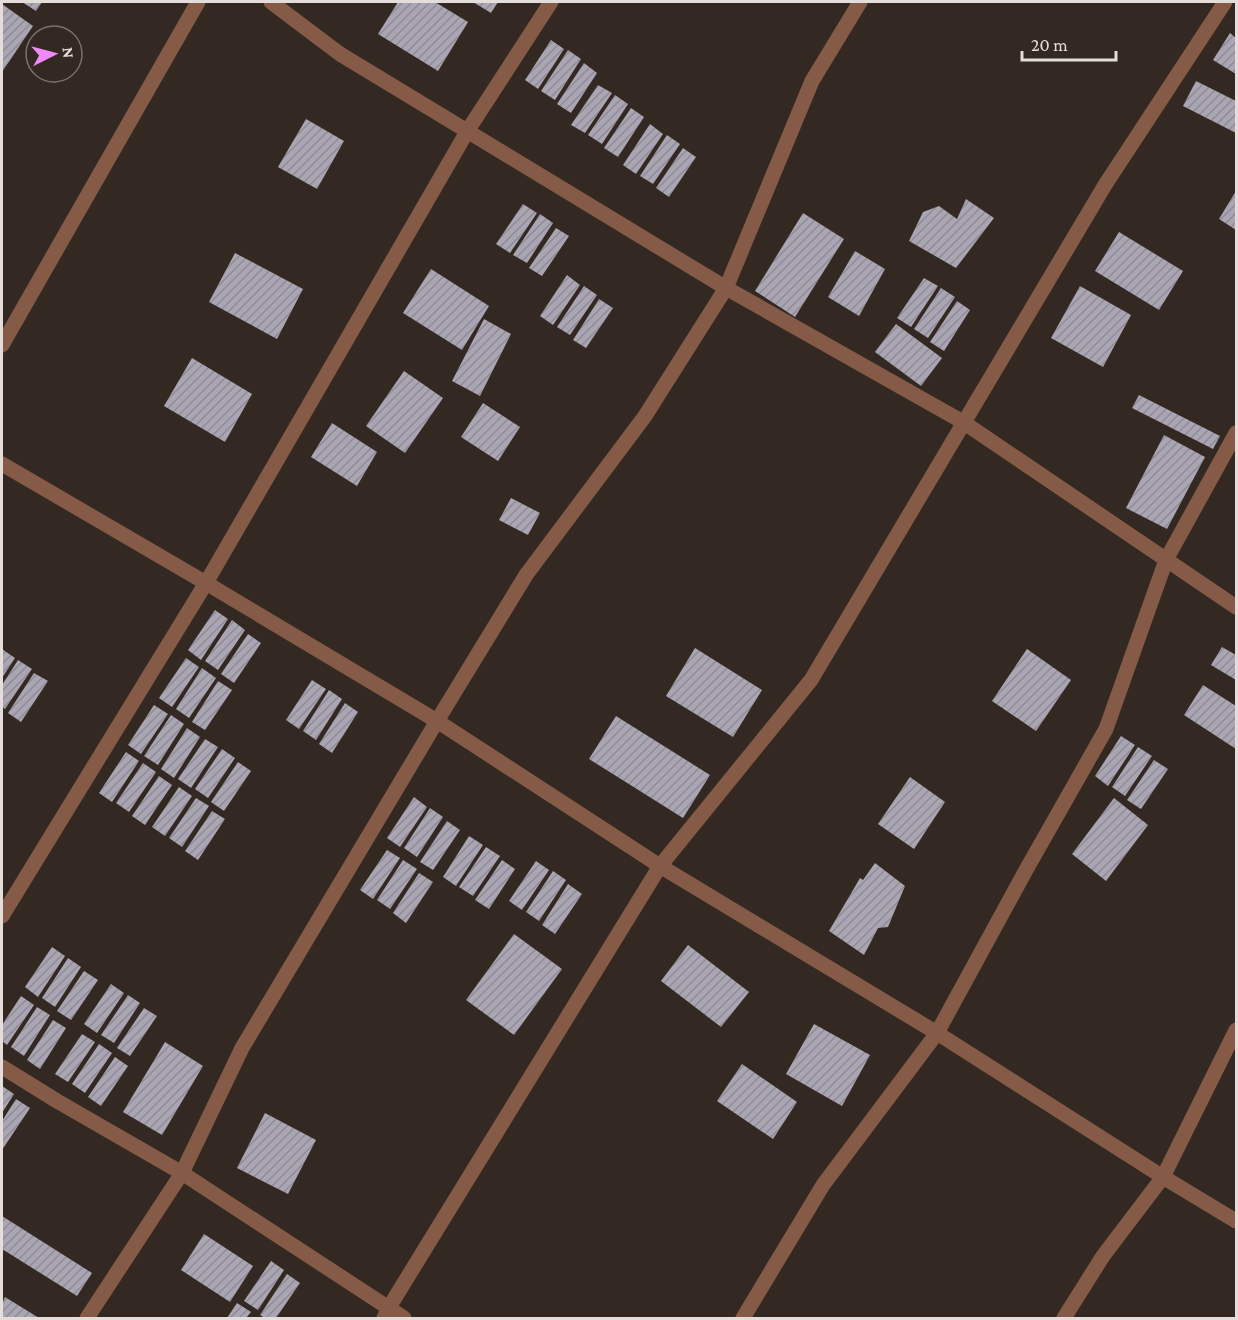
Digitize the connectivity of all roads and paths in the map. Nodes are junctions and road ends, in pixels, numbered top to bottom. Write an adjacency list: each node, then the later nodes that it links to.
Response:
1 (198, 2): 8 (street)
2 (271, 2): 6 (street)
3 (550, 2): 6 (street)
4 (860, 2): 7 (street)
5 (1225, 2): 9 (street)
6 (468, 130): 7 (street); 13 (street)
7 (726, 288): 9 (street); 15 (street)
8 (2, 345)
9 (963, 422): 12 (street); 16 (street)
10 (1236, 433): 12 (street)
11 (2, 464): 13 (street)
12 (1166, 560): 14 (street); 19 (street)
13 (206, 583): 15 (street); 17 (street)
14 (1236, 607)
15 (437, 721): 16 (street); 21 (street)
16 (660, 866): 19 (street); 24 (street)
17 (2, 916)
18 (1236, 1030): 22 (street)
19 (937, 1033): 22 (street); 27 (street)
20 (2, 1066): 21 (street)
21 (183, 1173): 24 (street); 25 (street)
22 (1163, 1177): 23 (street); 28 (street)
23 (1236, 1221)
24 (386, 1314): 26 (street)
25 (87, 1318)
26 (404, 1318)
27 (743, 1318)
28 (1064, 1318)

